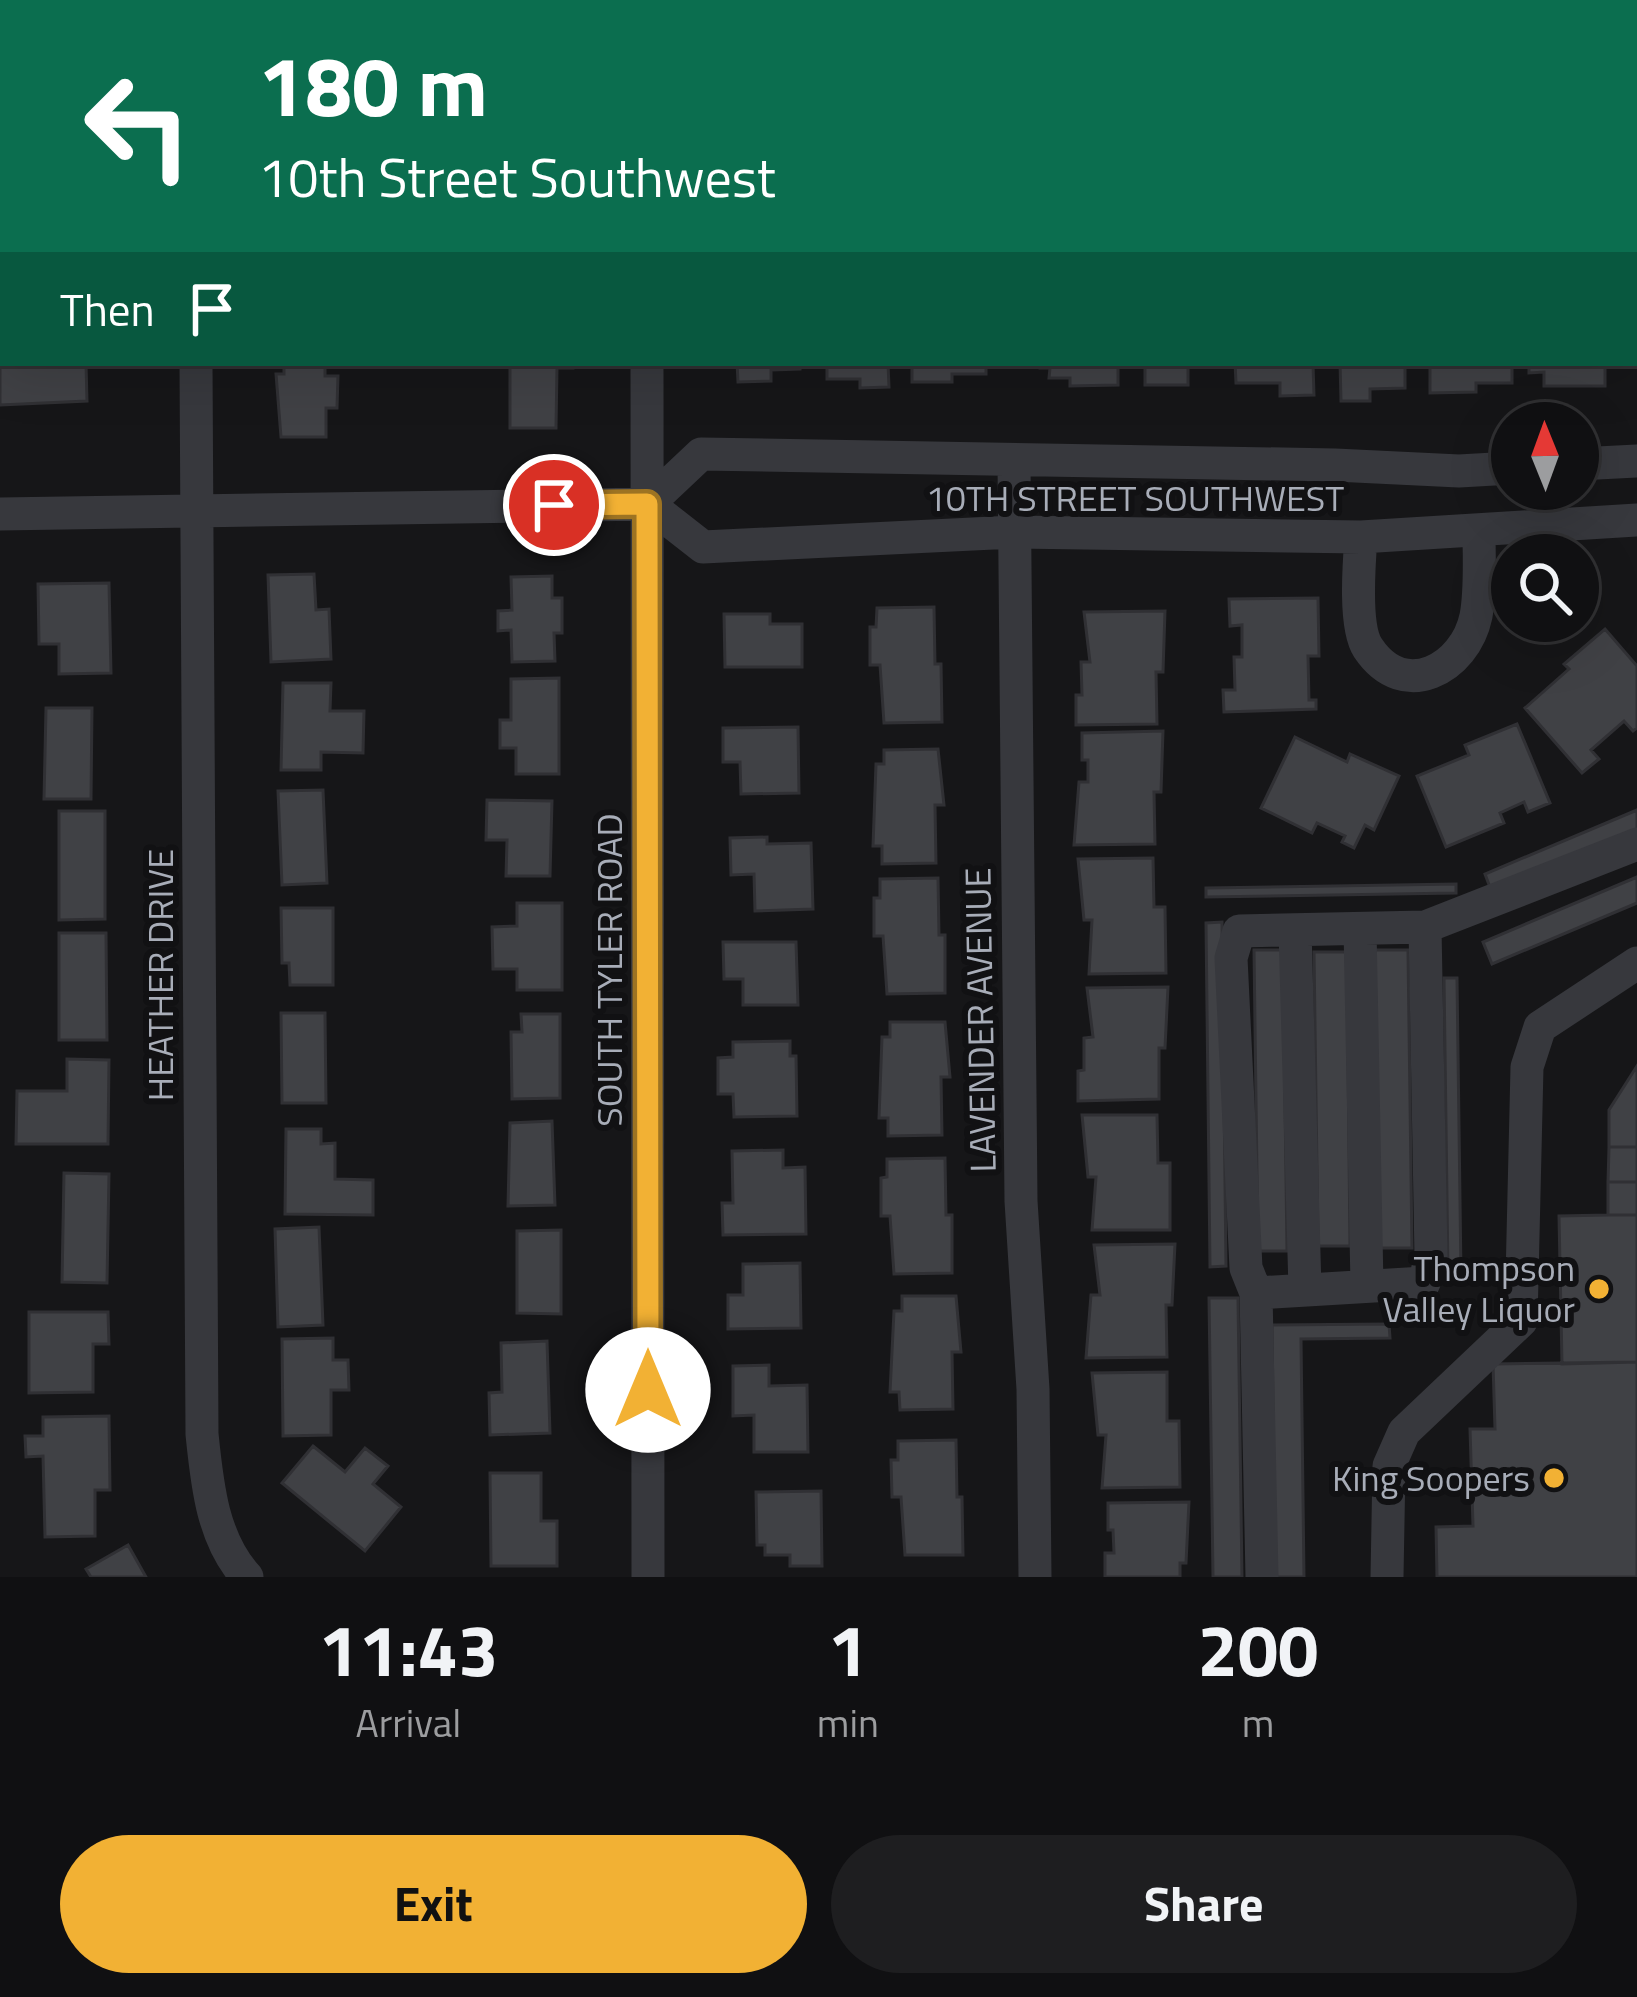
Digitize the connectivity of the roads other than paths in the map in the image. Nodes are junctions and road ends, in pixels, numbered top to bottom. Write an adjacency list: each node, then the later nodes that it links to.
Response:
1 (196, 366): 8 (street, HEATHER DRIVE)
2 (647, 366): 7 (street, SOUTH TYLER ROAD)
3 (1637, 461): 5 (street)
4 (1014, 462): 6 (street, 10TH STREET SOUTHWEST); 7 (street, 10TH STREET SOUTHWEST); 12 (street, LAVENDER AVENUE)
5 (1599, 463)
6 (1491, 469)
7 (647, 504): 8 (street); 12 (street, 10TH STREET SOUTHWEST); 23 (street, SOUTH TYLER ROAD)
8 (196, 508): 9 (street); 22 (street, HEATHER DRIVE)
9 (0, 514)
10 (1637, 520): 11 (street, 10TH STREET SOUTHWEST)
11 (1479, 531): 13 (street, 10TH STREET SOUTHWEST); 13 (street)
12 (1014, 532): 13 (street, 10TH STREET SOUTHWEST); 24 (street, LAVENDER AVENUE)
13 (1361, 537)
14 (1637, 844): 16 (street)
15 (1360, 928): 16 (street); 17 (street); 19 (street)
16 (1425, 928): 19 (street)
17 (1295, 930): 20 (street); 21 (street)
18 (1637, 963): 26 (street)
19 (1367, 1286): 20 (street)
20 (1305, 1290): 21 (street)
21 (1256, 1293): 25 (street)
22 (248, 1577)
23 (648, 1577)
24 (1035, 1577)
25 (1262, 1577)
26 (1387, 1577)

